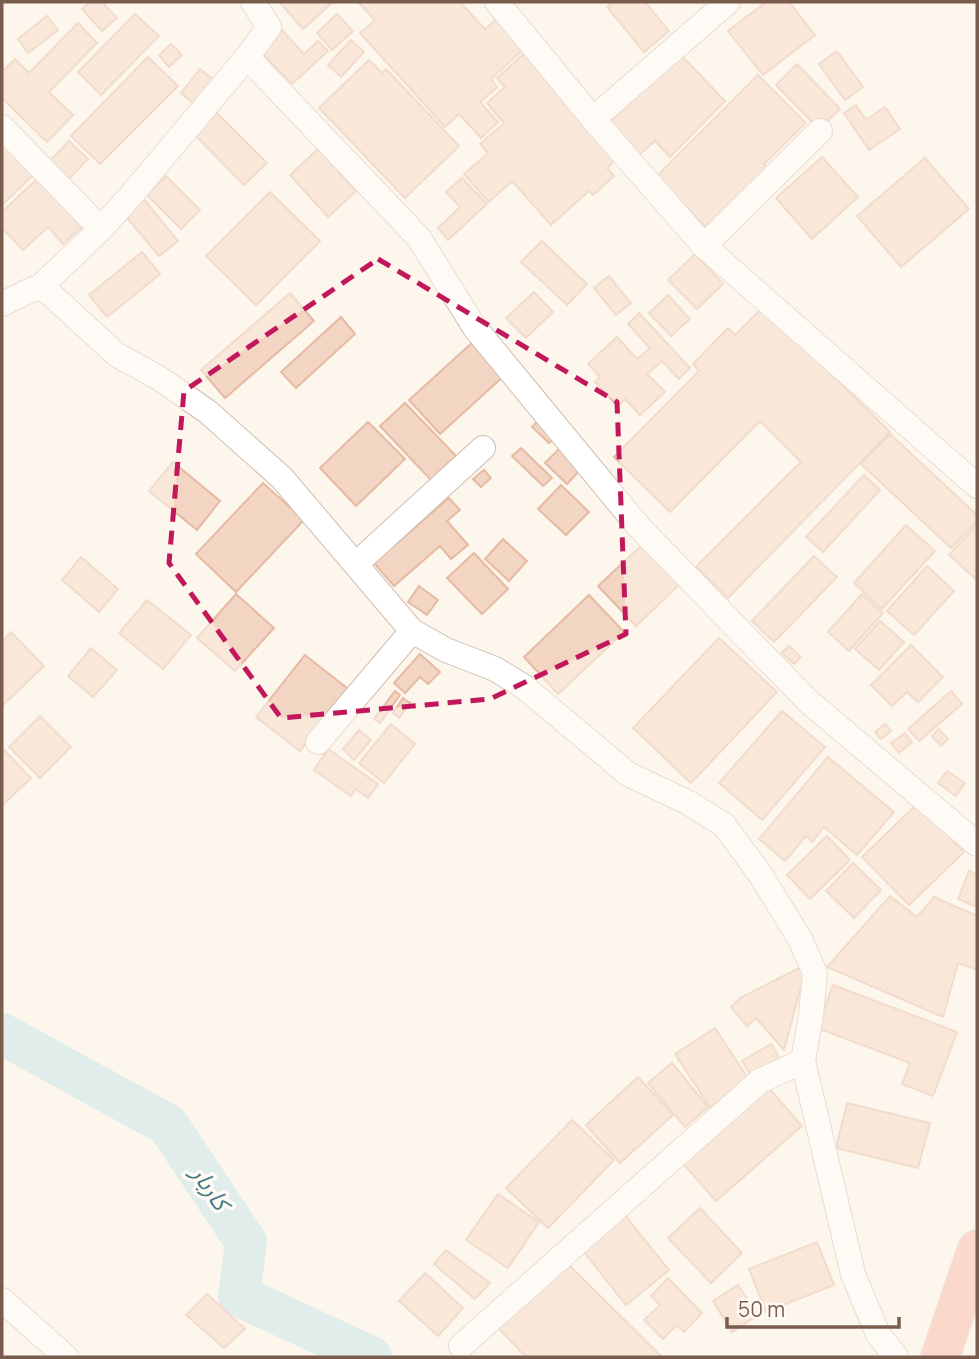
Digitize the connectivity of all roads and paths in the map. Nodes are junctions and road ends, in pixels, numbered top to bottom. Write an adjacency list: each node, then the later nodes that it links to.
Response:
1 (253, 2): 4 (street)
2 (497, 2): 5 (street)
3 (727, 2): 5 (street)
4 (247, 57): 8 (street); 17 (street)
5 (593, 119): 9 (street)
6 (2, 127): 8 (street)
7 (820, 131): 9 (street)
8 (101, 229): 10 (street)
9 (704, 246): 13 (street)
10 (39, 288): 11 (street); 14 (street)
11 (2, 304)
12 (483, 447): 14 (street)
13 (977, 485)
14 (356, 564): 15 (street)
15 (412, 631): 16 (street); 18 (street)
16 (318, 742)
17 (977, 844)
18 (803, 1061): 21 (street); 23 (street)
19 (977, 1249): 24 (highway)
20 (2, 1300): 22 (street)
21 (461, 1346)
22 (66, 1357)
23 (896, 1357)
24 (940, 1357)

